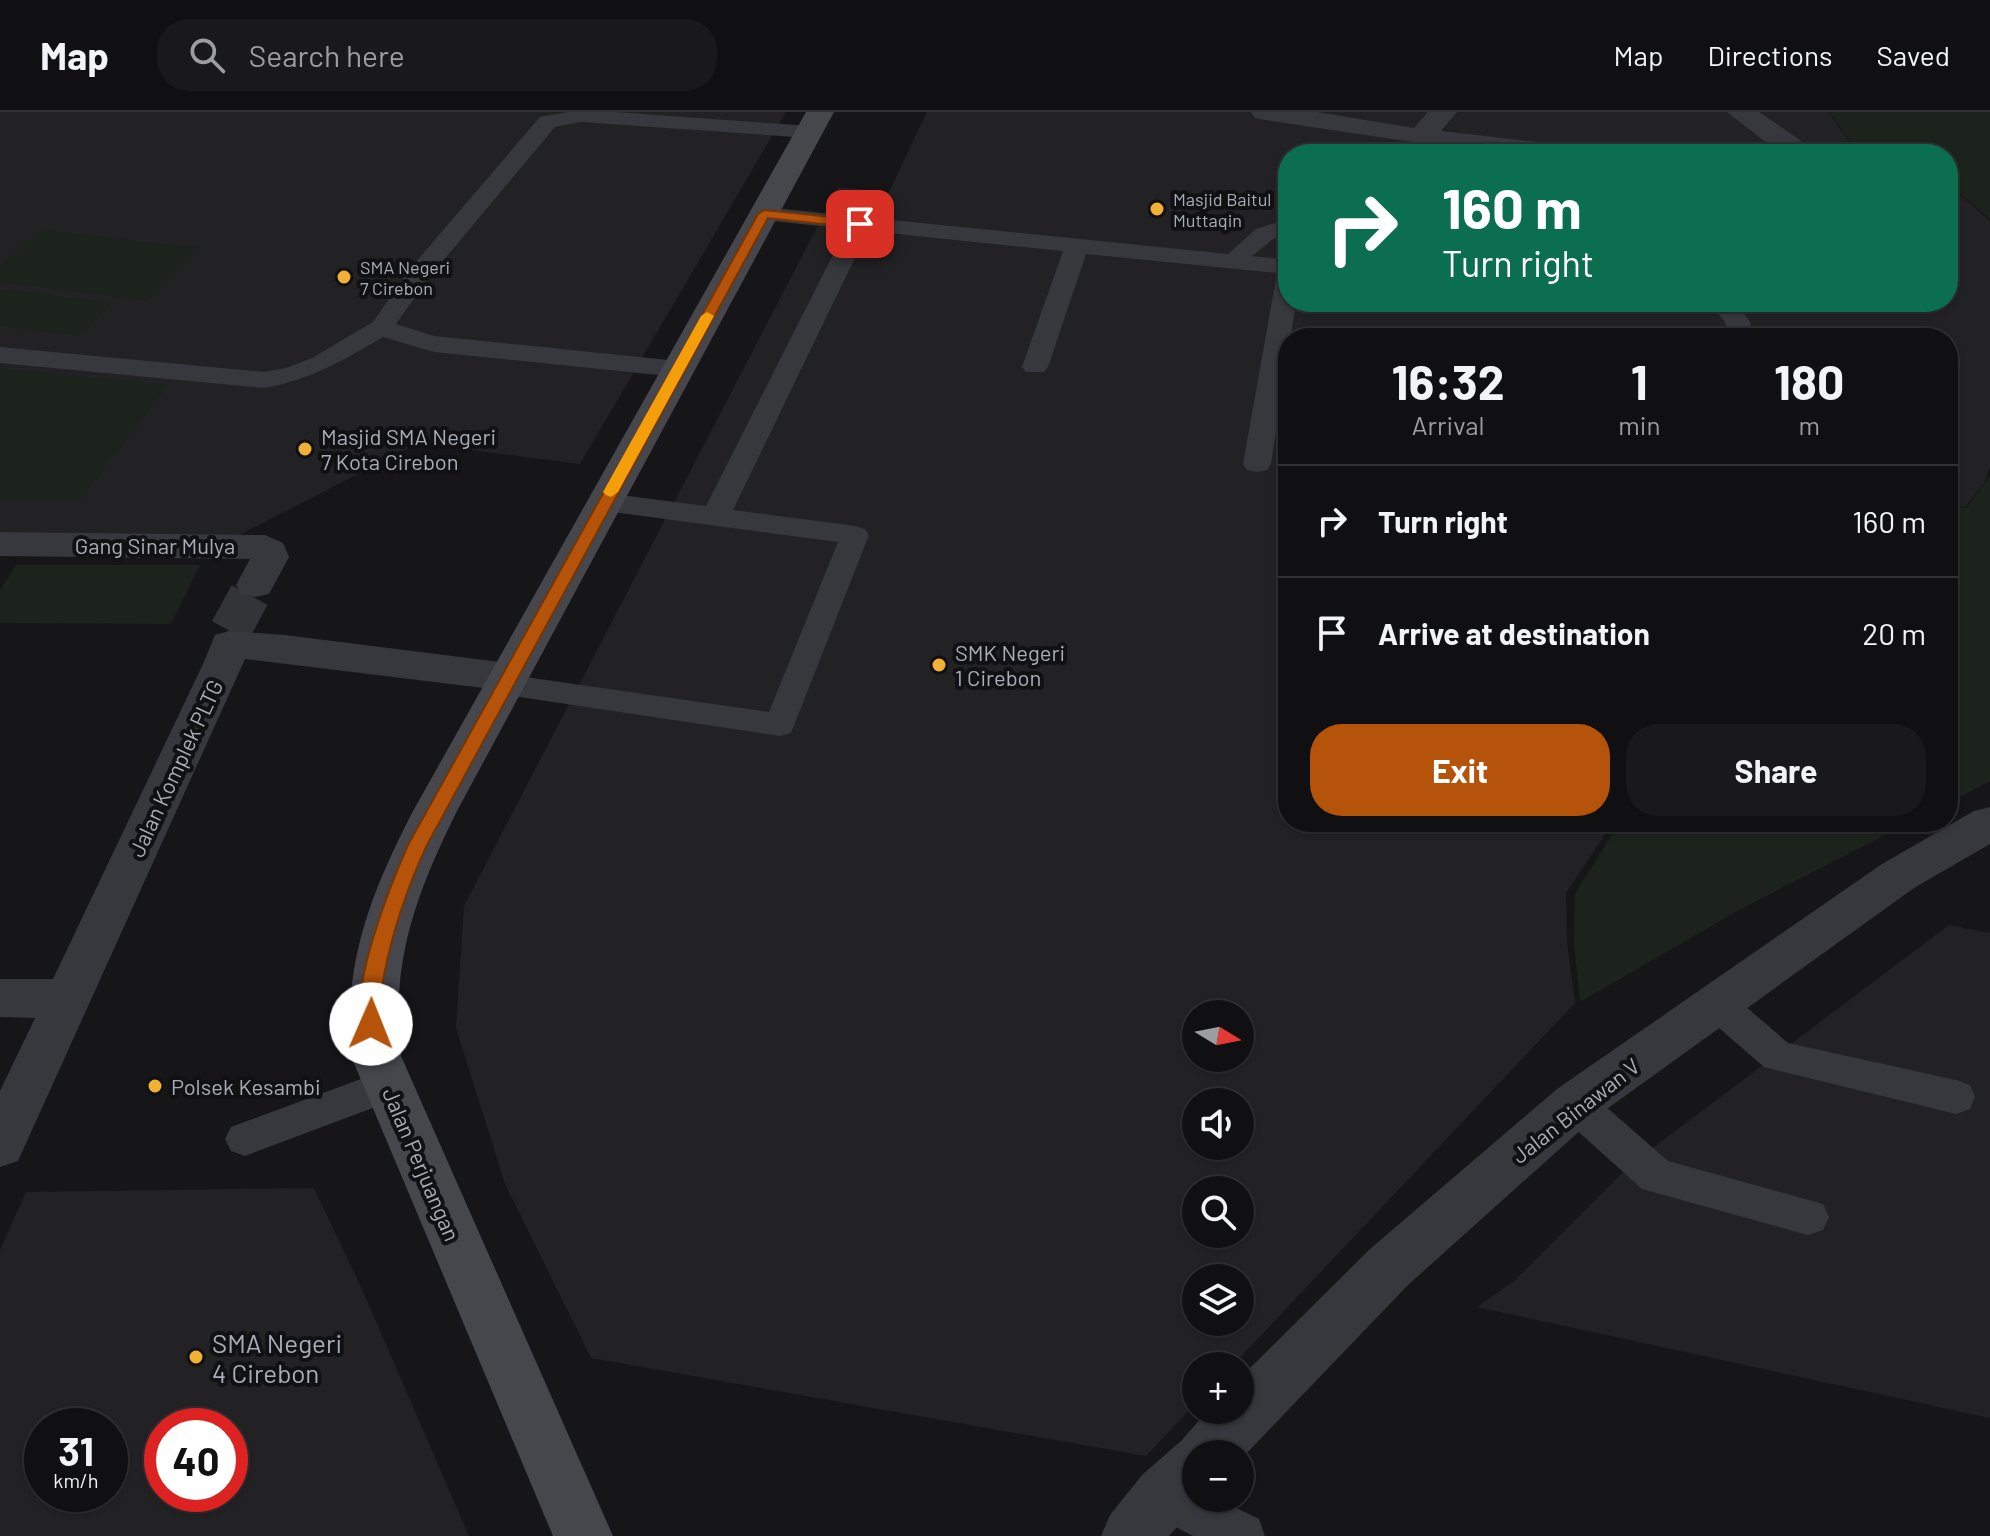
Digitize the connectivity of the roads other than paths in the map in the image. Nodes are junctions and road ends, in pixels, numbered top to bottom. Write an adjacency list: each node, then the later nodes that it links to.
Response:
1 (1258, 112): 7 (street)
2 (1265, 112): 6 (street)
3 (1443, 112): 6 (street)
4 (1741, 112): 9 (street)
5 (814, 122): 10 (street, Jalan Perjuangan); 16 (lane)
6 (1421, 137): 8 (street)
7 (1250, 143)
8 (1479, 144)
9 (1787, 144)
10 (764, 214): 11 (lane); 20 (street, Jalan Perjuangan)
11 (860, 224): 13 (lane); 23 (lane)
12 (1278, 227): 14 (lane)
13 (1076, 248): 14 (lane); 19 (lane)
14 (1234, 262): 15 (lane)
15 (1278, 266)
16 (382, 327): 18 (lane); 20 (lane)
17 (1278, 336): 21 (lane)
18 (0, 355)
19 (1035, 367)
20 (678, 369): 22 (street, Jalan Perjuangan)
21 (1257, 464)
22 (605, 502): 23 (lane); 26 (street, Jalan Perjuangan)
23 (715, 517): 26 (lane)
24 (0, 544): 25 (street, Gang Sinar Mulya)
25 (255, 585)
26 (506, 681): 29 (street, Jalan Komplek PLTG); 31 (street, Jalan Perjuangan)
27 (1990, 823): 30 (street, Jalan Binawan V)
28 (0, 998): 29 (street)
29 (68, 999): 35 (street, Jalan Komplek PLTG)
30 (1717, 1004): 32 (lane); 33 (street, Jalan Binawan V)
31 (388, 1085): 34 (lane); 39 (street, Jalan Perjuangan)
32 (1956, 1097)
33 (1575, 1104): 36 (lane); 37 (street, Jalan Binawan V)
34 (245, 1139)
35 (0, 1145)
36 (1808, 1217)
37 (1219, 1440)
38 (1163, 1498): 40 (lane)
39 (583, 1536)
40 (1242, 1536)

